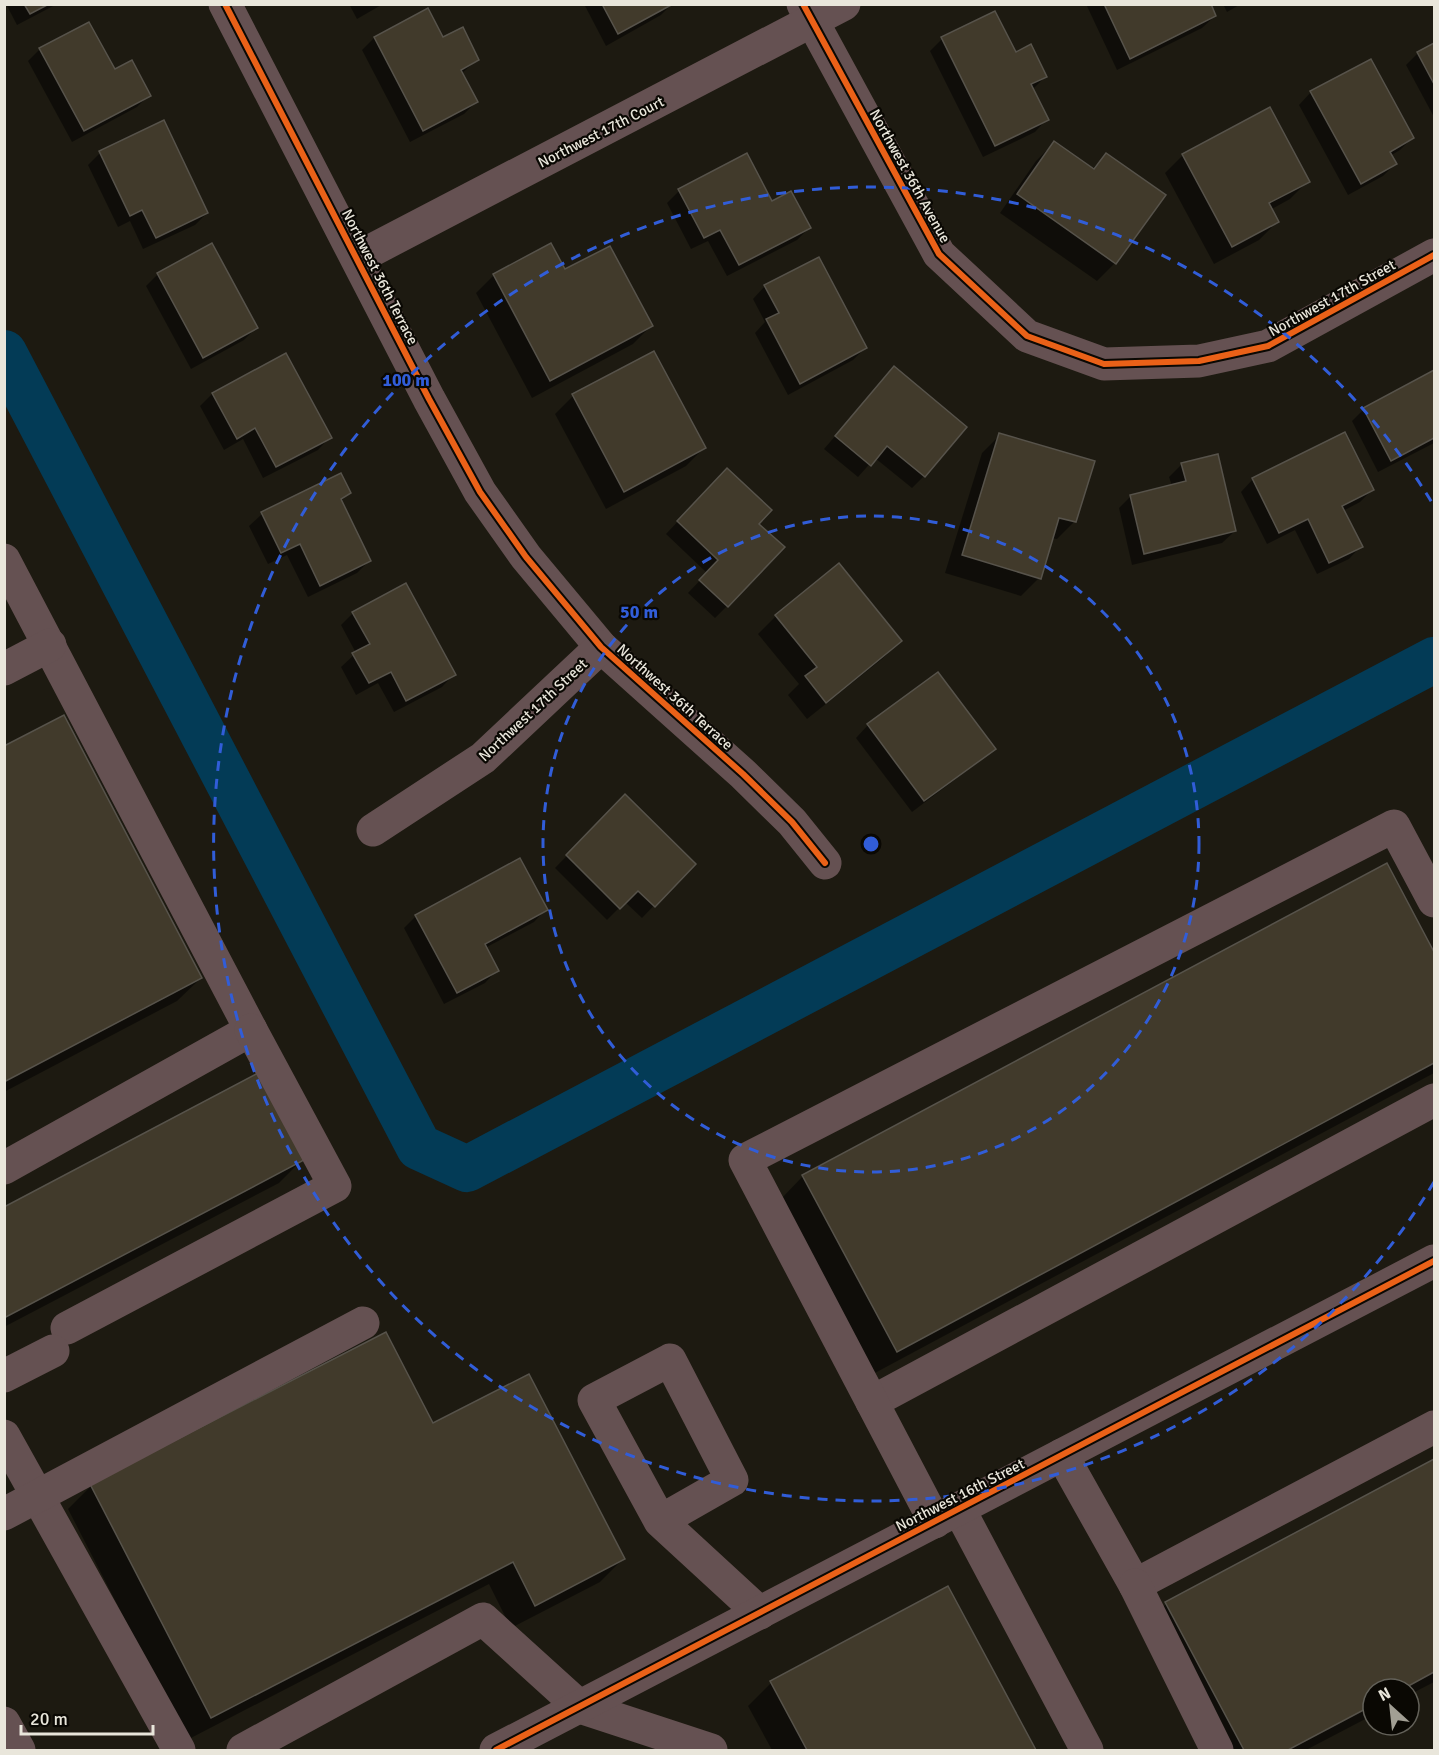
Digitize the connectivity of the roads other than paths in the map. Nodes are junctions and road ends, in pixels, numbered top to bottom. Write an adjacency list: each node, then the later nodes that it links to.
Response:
1 (225, 4): 5 (street, Northwest 36th Terrace)
2 (844, 4): 3 (street, Northwest 17th Court)
3 (808, 13): 5 (street, Northwest 17th Court); 6 (street, Northwest 36th Avenue)
4 (1434, 255): 6 (street, Northwest 17th Street)
5 (357, 258): 9 (street, Northwest 36th Terrace)
6 (1027, 336)
7 (4, 560): 8 (street)
8 (50, 645): 10 (street); 14 (street)
9 (601, 647): 11 (street, Northwest 17th Street); 12 (street, Northwest 36th Terrace)
10 (4, 669)
11 (373, 830)
12 (825, 863)
13 (1434, 901): 20 (street)
14 (251, 1030): 16 (street); 19 (street)
15 (1434, 1100): 20 (street)
16 (4, 1168)
17 (1434, 1261): 23 (street, Northwest 16th Street)
18 (363, 1323): 24 (street)
19 (4, 1376)
20 (872, 1402): 26 (street)
21 (1434, 1426): 28 (street)
22 (4, 1436): 24 (street)
23 (1062, 1455): 26 (street, Northwest 16th Street); 28 (street)
24 (38, 1496): 25 (street); 34 (street)
25 (4, 1514)
26 (947, 1515): 29 (street, Northwest 16th Street); 38 (street)
27 (660, 1521): 27 (street); 29 (street)
28 (1135, 1586): 39 (street)
29 (760, 1613): 30 (street, Northwest 16th Street)
30 (580, 1707): 32 (street); 35 (street); 36 (street, Northwest 16th Street)
31 (4, 1723): 33 (street)
32 (654, 1742): 37 (street)
33 (19, 1750)
34 (179, 1750)
35 (243, 1750)
36 (496, 1750)
37 (711, 1750)
38 (1087, 1750)
39 (1218, 1750)

